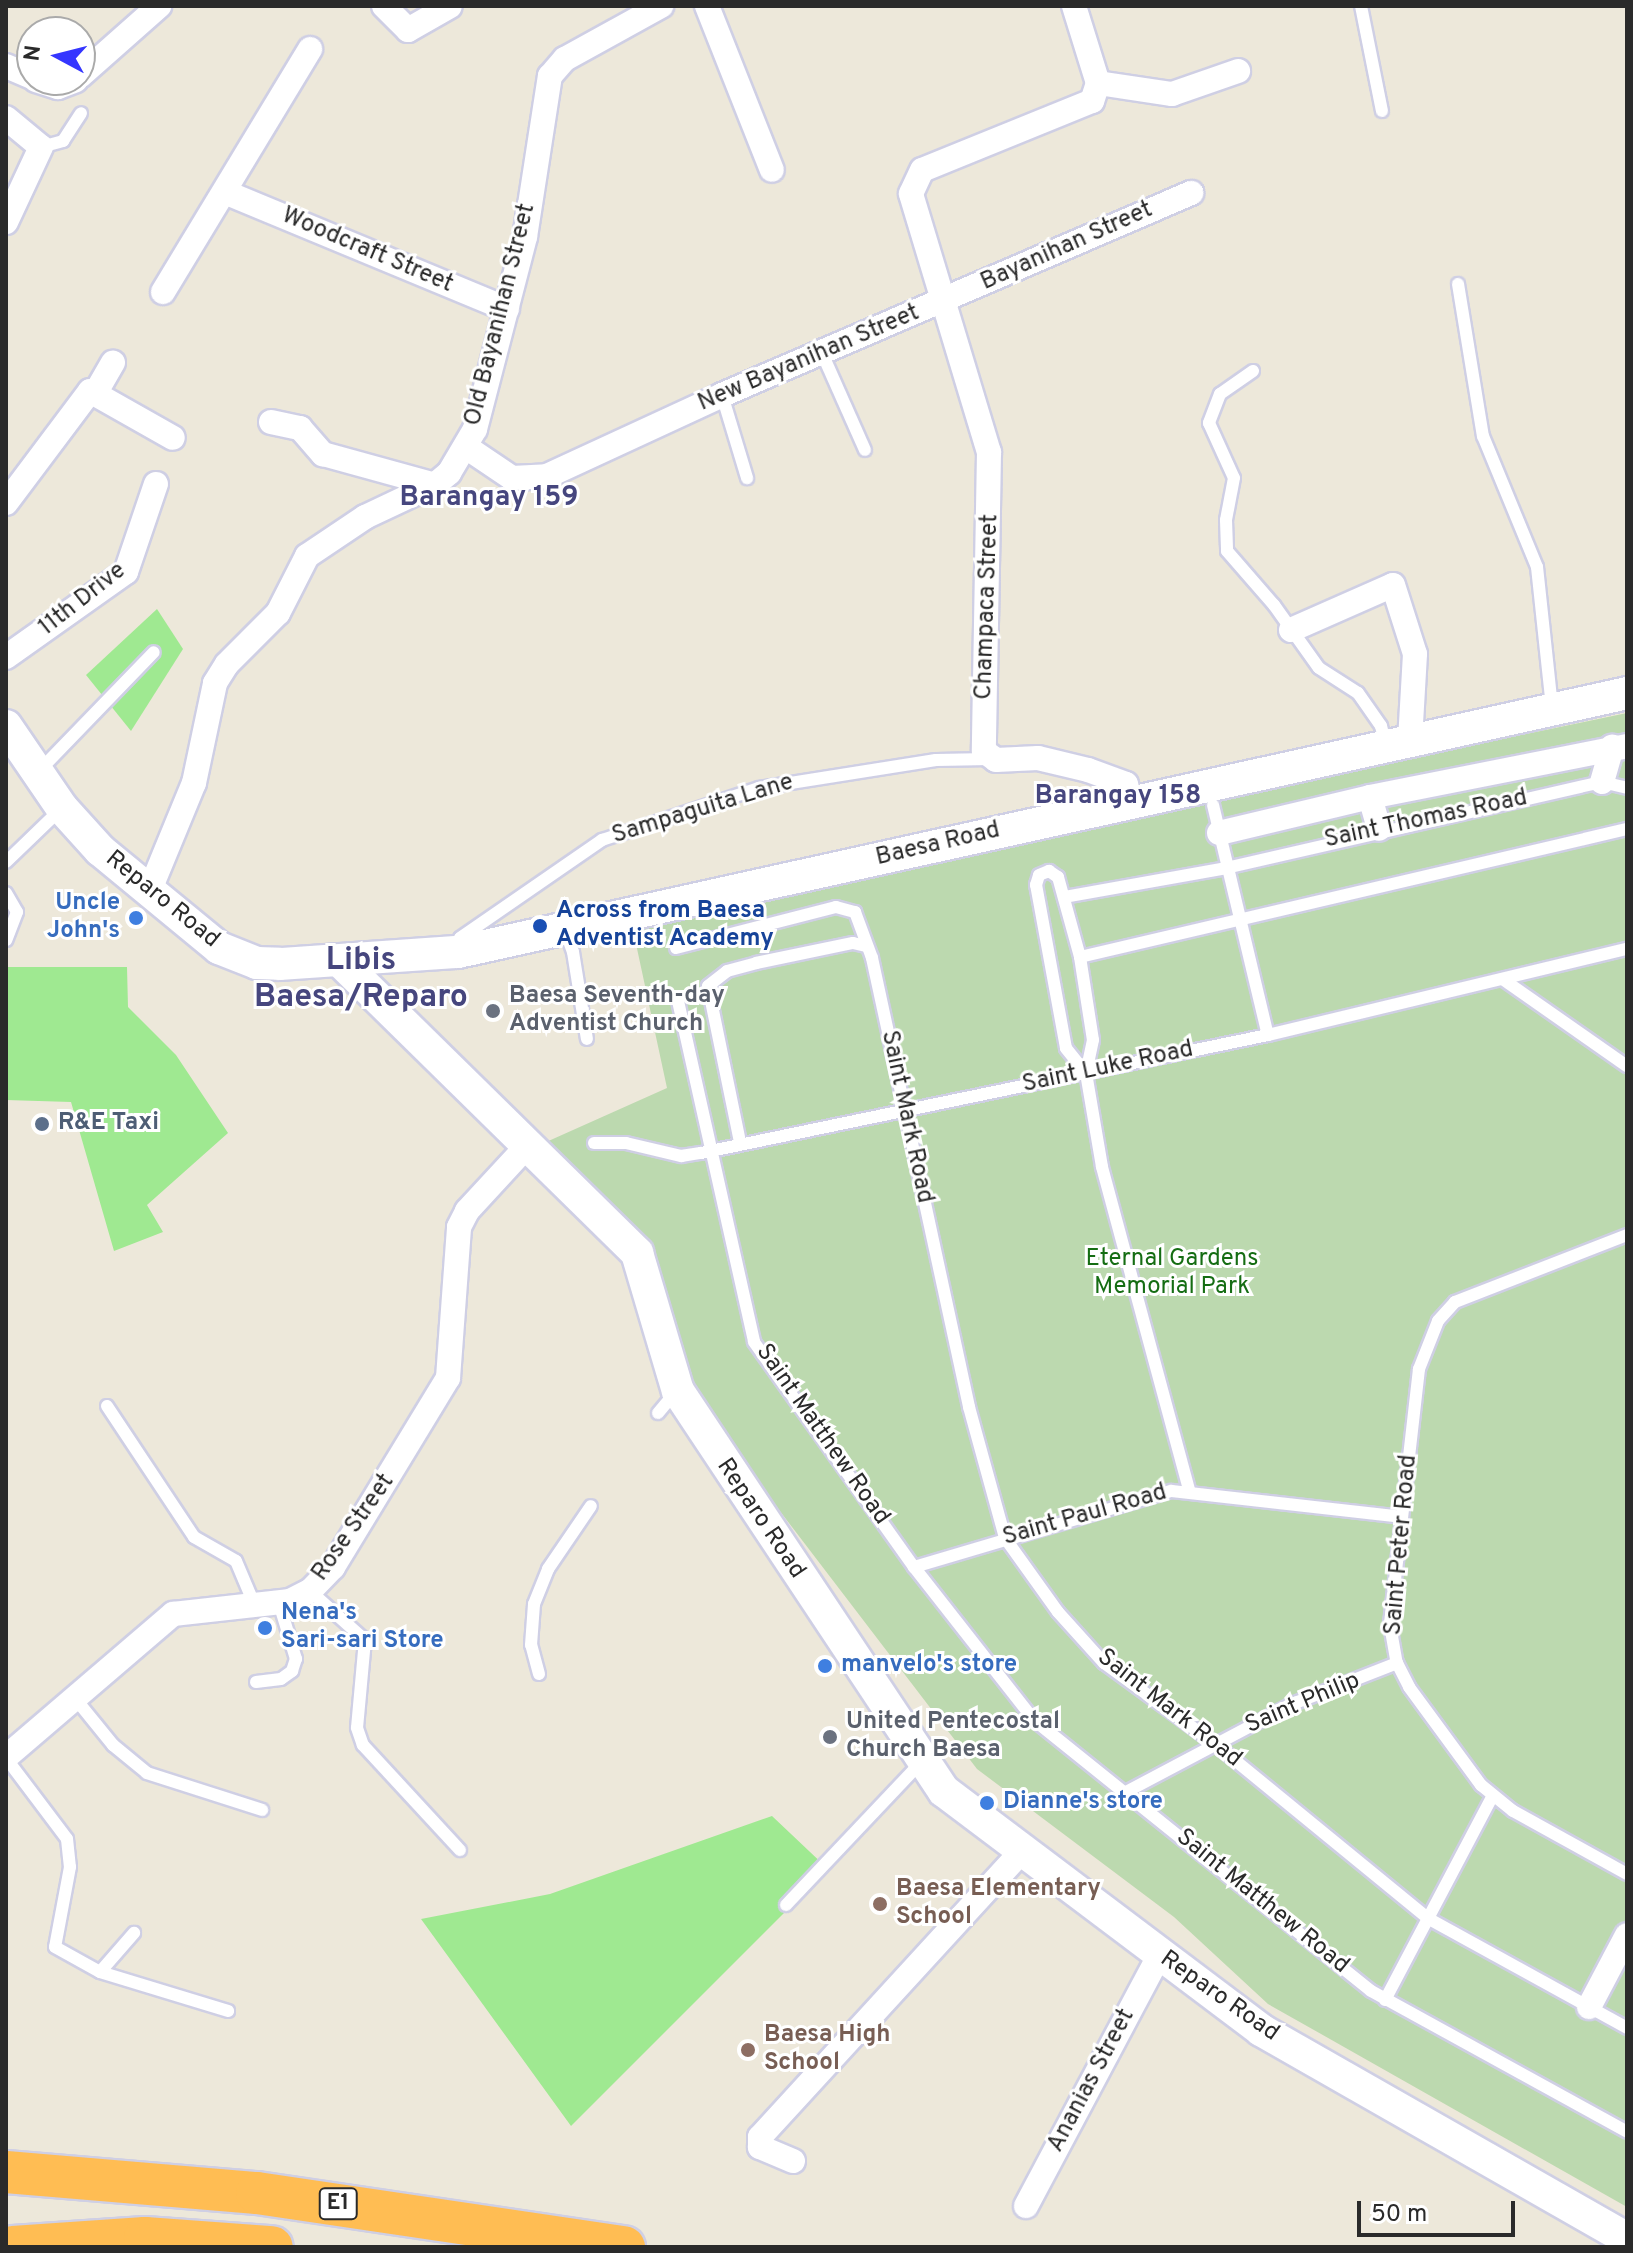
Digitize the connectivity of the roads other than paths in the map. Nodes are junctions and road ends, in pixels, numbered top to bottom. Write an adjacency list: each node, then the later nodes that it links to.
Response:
1 (159, 6): 9 (street)
2 (384, 6): 3 (street)
3 (450, 6)
4 (707, 6): 16 (street)
5 (1074, 6): 11 (street)
6 (1361, 6): 12 (lane)
7 (654, 7): 23 (street, Old Bayanihan Street)
8 (310, 49): 17 (street)
9 (96, 62)
10 (1238, 71): 11 (street)
11 (1098, 83): 22 (street, New Bayanihan Street)
12 (1382, 111)
13 (81, 113): 15 (lane)
14 (6, 118): 15 (street)
15 (41, 147): 19 (street)
16 (772, 170)
17 (227, 193): 21 (street); 23 (street, Woodcraft Street)
18 (1191, 193): 22 (street, Bayanihan Street)
19 (6, 222)
20 (1458, 284): 41 (lane)
21 (163, 292)
22 (944, 301): 24 (street, New Bayanihan Street); 45 (street, Champaca Street)
23 (507, 309): 31 (street, Old Bayanihan Street)
24 (822, 353): 28 (street, New Bayanihan Street); 32 (lane)
25 (113, 362): 27 (street)
26 (1253, 371): 37 (lane)
27 (93, 391): 30 (street); 36 (street)
28 (722, 395): 31 (street, New Bayanihan Street); 33 (lane)
29 (271, 422): 35 (street)
30 (173, 438)
31 (466, 447): 35 (street, Old Bayanihan Street)
32 (865, 450)
33 (747, 478)
34 (156, 484): 39 (street, 11th Drive)
35 (432, 484): 58 (street, Old Bayanihan Street)
36 (6, 503)
37 (1291, 630): 43 (lane); 43 (street)
38 (154, 652): 46 (lane)
39 (6, 657)
40 (1627, 693): 41 (street, Baesa Road)
41 (1553, 710): 43 (street, Baesa Road)
42 (6, 726): 46 (street, Reparo Road)
43 (1398, 744): 50 (street, Baesa Road)
44 (1620, 746): 47 (street); 49 (street)
45 (990, 759): 50 (street); 67 (lane, Sampaguita Lane)
46 (37, 773): 52 (street, Reparo Road)
47 (1602, 782): 48 (lane, Saint Thomas Road); 53 (lane, Saint Thomas Road)
48 (1627, 788)
49 (1370, 797): 53 (street); 55 (street)
50 (1130, 801): 62 (street, Baesa Road)
51 (1213, 805): 55 (lane)
52 (62, 808): 56 (lane); 58 (street, Reparo Road)
53 (1379, 829): 57 (lane, Saint Thomas Road)
54 (1627, 829): 61 (lane)
55 (1219, 833): 57 (lane)
56 (6, 862)
57 (1226, 868): 60 (lane, Saint Thomas Road); 61 (lane)
58 (149, 892): 69 (street, Reparo Road)
59 (6, 893): 63 (lane)
60 (1064, 897): 68 (lane); 75 (lane)
61 (1240, 920): 68 (lane); 72 (lane)
62 (565, 930): 67 (street, Baesa Road); 73 (lane)
63 (6, 940)
64 (866, 946): 65 (lane, Saint Mark Road); 76 (lane, Saint Mark Road); 77 (lane)
65 (676, 948)
66 (1627, 949): 70 (lane, Saint Luke Road)
67 (458, 952): 69 (street, Baesa Road)
68 (1080, 957): 75 (lane)
69 (340, 961): 79 (street, Reparo Road)
70 (1504, 980): 72 (lane, Saint Luke Road); 74 (lane)
71 (678, 1001): 80 (lane, Saint Matthew Road)
72 (1268, 1035): 75 (lane, Saint Luke Road)
73 (587, 1039)
74 (1627, 1066)
75 (1086, 1073): 76 (lane, Saint Luke Road); 83 (lane)
76 (905, 1110): 77 (lane, Saint Luke Road); 86 (lane, Saint Mark Road)
77 (740, 1142): 80 (lane, Saint Luke Road)
78 (594, 1143): 80 (lane, Saint Luke Road)
79 (528, 1145): 88 (street, Rose Street); 96 (street, Reparo Road)
80 (711, 1150): 87 (lane, Saint Matthew Road)
81 (1627, 1235): 85 (lane, Saint Peter Road)
82 (107, 1406): 89 (lane)
83 (1189, 1489): 85 (lane, Saint Paul Road); 86 (lane, Saint Paul Road)
84 (591, 1506): 91 (lane)
85 (1402, 1517): 90 (lane, Saint Peter Road)
86 (1005, 1538): 87 (lane, Saint Paul Road); 94 (lane, Saint Mark Road)
87 (914, 1567): 97 (lane, Saint Matthew Road)
88 (310, 1591): 89 (street, Rose Street); 100 (lane)
89 (267, 1604): 92 (lane); 93 (street, Rose Street)
90 (1397, 1663): 94 (lane, Saint Philip); 98 (lane, Saint Peter Road)
91 (539, 1674)
92 (256, 1682)
93 (74, 1697): 95 (street, Rose Street); 99 (lane)
94 (1215, 1744): 97 (lane, Saint Philip); 104 (lane, Saint Mark Road)
95 (6, 1757): 108 (lane)
96 (922, 1761): 101 (street, Reparo Road); 103 (lane)
97 (1126, 1792): 109 (lane, Saint Matthew Road)
98 (1492, 1797): 102 (lane, Saint Peter Road); 104 (lane)
99 (262, 1810)
100 (460, 1850)
101 (1020, 1853): 107 (street, Reparo Road); 114 (street)
102 (1627, 1874)
103 (786, 1905)
104 (1429, 1919): 109 (lane); 110 (lane, Saint Mark Road)
105 (134, 1933): 108 (lane)
106 (1627, 1935): 110 (street)
107 (1159, 1956): 119 (street, Ananias Street); 121 (street, Reparo Road)
108 (100, 1972): 111 (lane)
109 (1385, 2000): 113 (lane, Saint Matthew Road)
110 (1589, 2007): 112 (lane, Saint Mark Road)
111 (228, 2011)
112 (1627, 2028)
113 (1627, 2132)
114 (793, 2161)
115 (6, 2164): 117 (highway, E1)
116 (6, 2172): 117 (highway, E1)
117 (51, 2174): 118 (highway, E1); 125 (highway, E1)
118 (6, 2182)
119 (1026, 2206)
120 (145, 2238): 122 (highway); 123 (highway); 124 (highway)
121 (1627, 2239)
122 (13, 2247)
123 (189, 2247)
124 (272, 2247)
125 (624, 2247)

